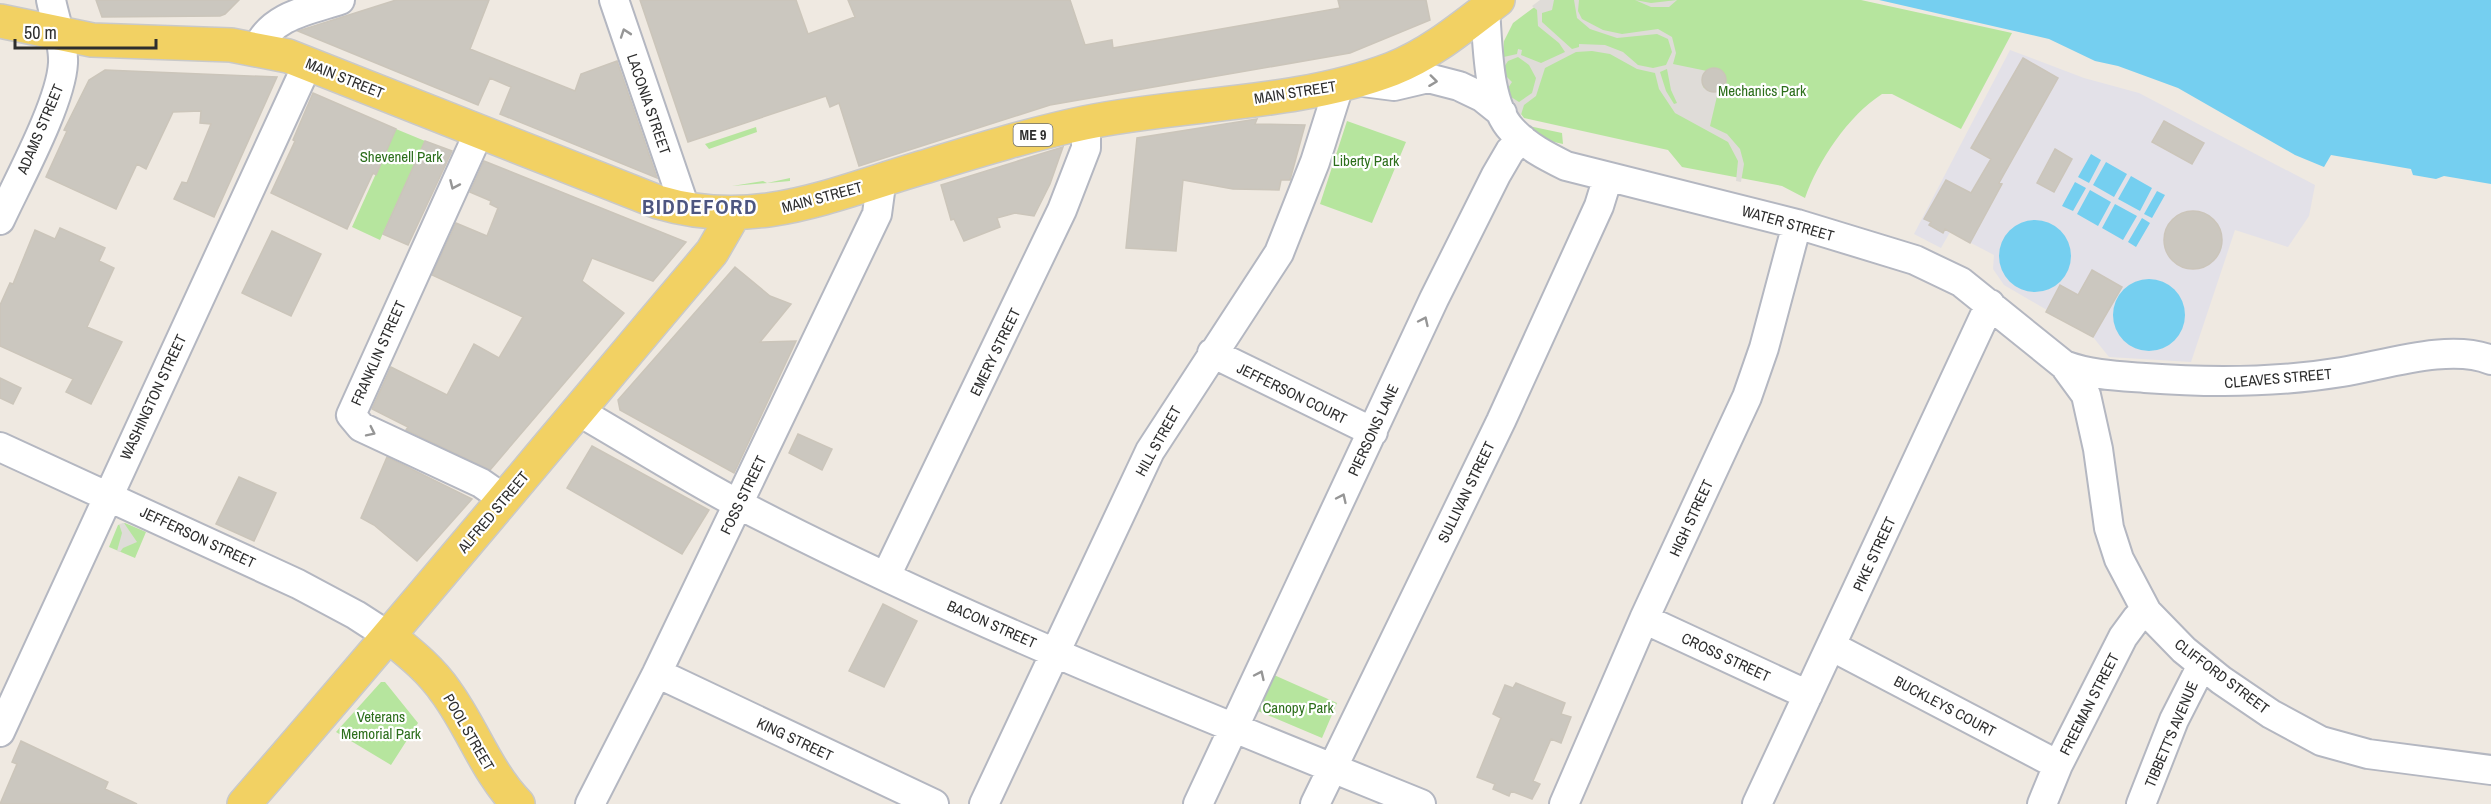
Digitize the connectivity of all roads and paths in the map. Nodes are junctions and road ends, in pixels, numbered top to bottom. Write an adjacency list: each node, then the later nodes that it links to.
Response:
1 (51, 0): 6 (street, ADAMS STREET)
2 (340, 0): 7 (street)
3 (614, 0): 16 (street, LACONIA STREET, one-way to 3)
4 (1491, 5): 9 (main road, MAIN STREET / ME 9); 10 (street)
5 (0, 21): 6 (main road, MAIN STREET)
6 (59, 35): 7 (main road, MAIN STREET); 18 (street, ADAMS STREET)
7 (257, 49): 8 (main road, MAIN STREET)
8 (308, 63): 12 (main road, MAIN STREET); 27 (street, WASHINGTON STREET)
9 (1347, 84): 10 (street, one-way to 10); 11 (main road, MAIN STREET / ME 9); 21 (street, HILL STREET)
10 (1502, 113): 13 (street, WATER STREET)
11 (1086, 122): 15 (main road, MAIN STREET / ME 9); 30 (street, EMERY STREET)
12 (478, 132): 16 (main road, MAIN STREET); 28 (street, FRANKLIN STREET, one-way to 28)
13 (1522, 139): 14 (street, WATER STREET); 25 (street, PIERSONS LANE, one-way to 13)
14 (1608, 177): 19 (street, WATER STREET); 42 (street, SULLIVAN STREET)
15 (878, 182): 17 (main road, MAIN STREET / ME 9); 29 (street, FOSS STREET)
16 (685, 208): 17 (main road, MAIN STREET)
17 (735, 214): 24 (main road, ALFRED STREET)
18 (0, 220)
19 (1797, 224): 20 (street, WATER STREET); 32 (street, HIGH STREET)
20 (1990, 304): 23 (street, WATER STREET); 34 (street, PIKE STREET)
21 (1212, 353): 25 (street, JEFFERSON COURT); 35 (street, HILL STREET)
22 (2491, 360): 23 (street, CLEAVES STREET)
23 (2064, 365): 31 (street, CLIFFORD STREET)
24 (578, 411): 28 (main road, ALFRED STREET); 29 (street, BACON STREET)
25 (1373, 432): 39 (street, PIERSONS LANE, one-way to 25)
26 (0, 447): 27 (street, JEFFERSON STREET)
27 (108, 495): 33 (street, JEFFERSON STREET); 40 (street, WASHINGTON STREET)
28 (504, 499): 33 (main road, ALFRED STREET)
29 (738, 504): 30 (street, BACON STREET); 37 (street, FOSS STREET)
30 (886, 576): 35 (street, BACON STREET)
31 (2146, 612): 36 (street, CLIFFORD STREET); 41 (street, FREEMAN STREET)
32 (1644, 619): 38 (street, CROSS STREET); 52 (street, HIGH STREET)
33 (390, 638): 44 (main road, ALFRED STREET); 45 (main road, POOL STREET)
34 (1831, 646): 38 (street, PIKE STREET); 41 (street, BUCKLEYS COURT)
35 (1055, 652): 39 (street, BACON STREET); 48 (street, HILL STREET)
36 (2202, 665): 43 (street, CLIFFORD STREET); 55 (street, TIBBETT'S AVENUE)
37 (657, 673): 46 (street, FOSS STREET); 47 (street, KING STREET)
38 (1808, 695): 53 (street, PIKE STREET)
39 (1235, 728): 42 (street, BACON STREET); 49 (street, PIERSONS LANE)
40 (0, 732)
41 (2058, 765): 54 (street, FREEMAN STREET)
42 (1332, 768): 50 (street, SULLIVAN STREET); 51 (street, BACON STREET)
43 (2491, 770)
44 (244, 804)
45 (518, 804)
46 (590, 804)
47 (934, 804)
48 (984, 804)
49 (1198, 804)
50 (1315, 804)
51 (1421, 804)
52 (1564, 804)
53 (1757, 804)
54 (2042, 804)
55 (2141, 804)

